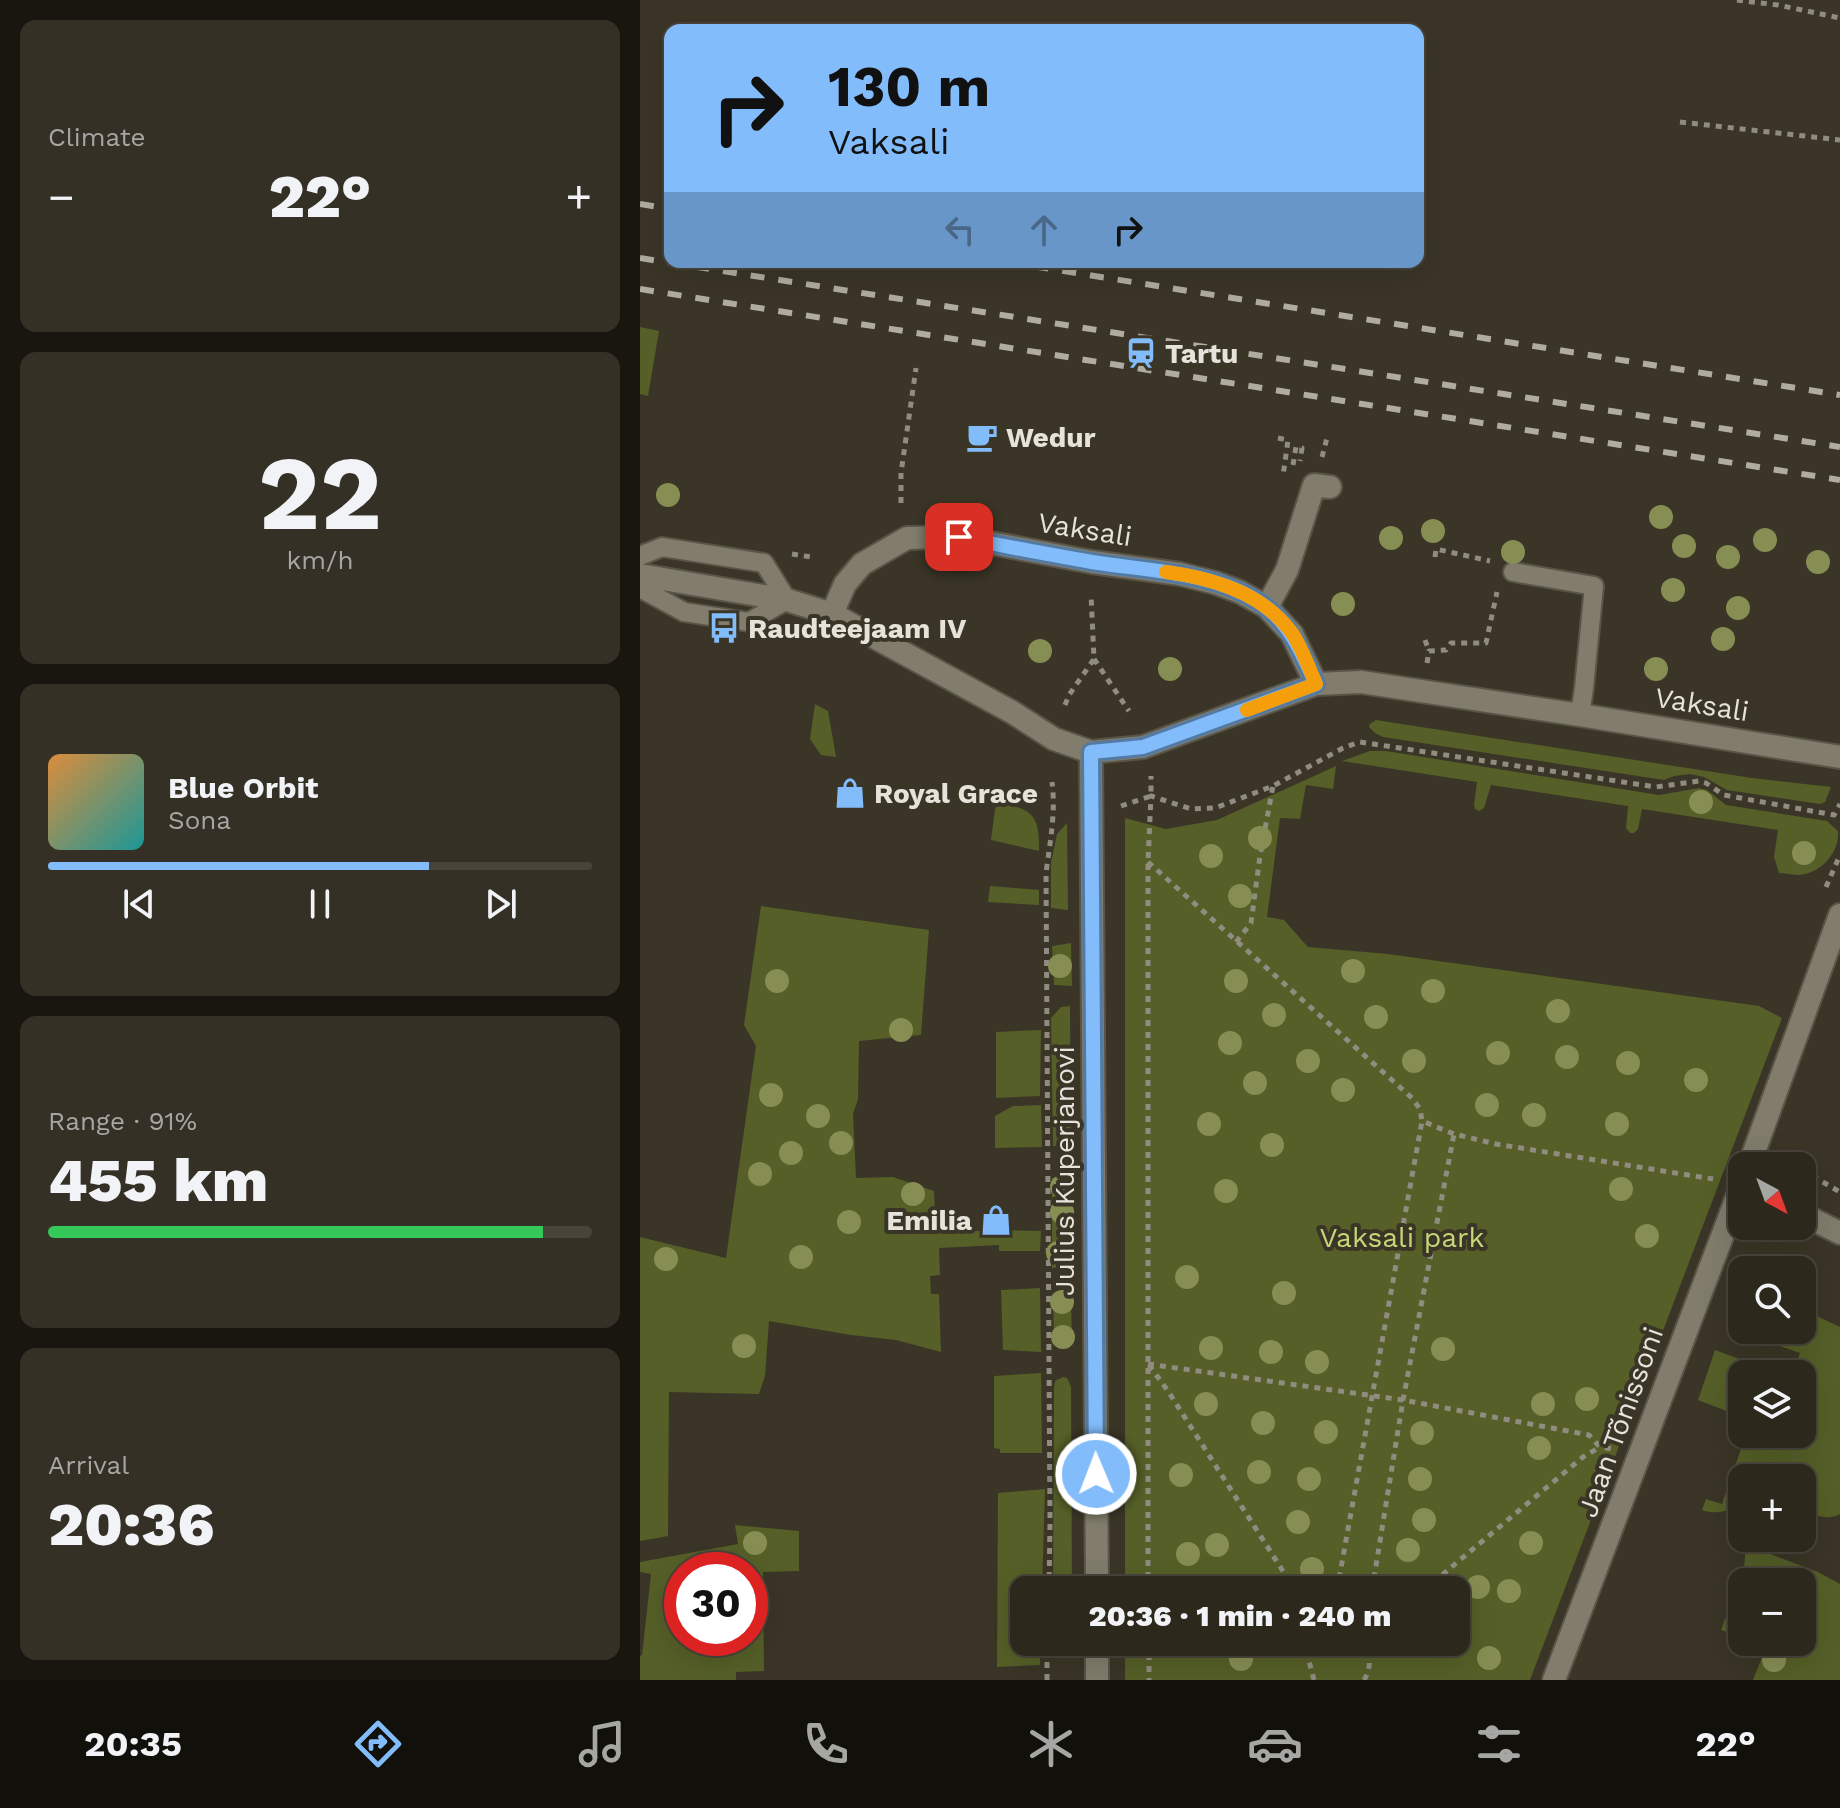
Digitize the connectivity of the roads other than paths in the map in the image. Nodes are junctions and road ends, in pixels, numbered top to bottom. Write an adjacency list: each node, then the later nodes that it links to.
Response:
1 (1330, 487): 7 (street)
2 (640, 556): 6 (lane)
3 (1505, 573): 10 (lane)
4 (640, 575): 6 (street, Vaksali)
5 (640, 588): 6 (lane)
6 (787, 600): 8 (street, Vaksali)
7 (1267, 607): 8 (street, Vaksali); 9 (street, Vaksali)
8 (832, 614): 11 (street, Vaksali)
9 (1316, 684): 10 (street, Vaksali); 11 (street, Vaksali)
10 (1580, 715): 12 (street, Vaksali)
11 (1091, 752): 18 (street, Julius Kuperjanovi)
12 (1840, 757)
13 (1840, 915): 14 (street)
14 (1754, 1152)
15 (1728, 1199): 21 (street, Jaan Tõnissoni)
16 (1816, 1221): 17 (street)
17 (1840, 1233)
18 (1097, 1576)
19 (1097, 1656): 20 (street)
20 (1097, 1680)
21 (1554, 1680)

